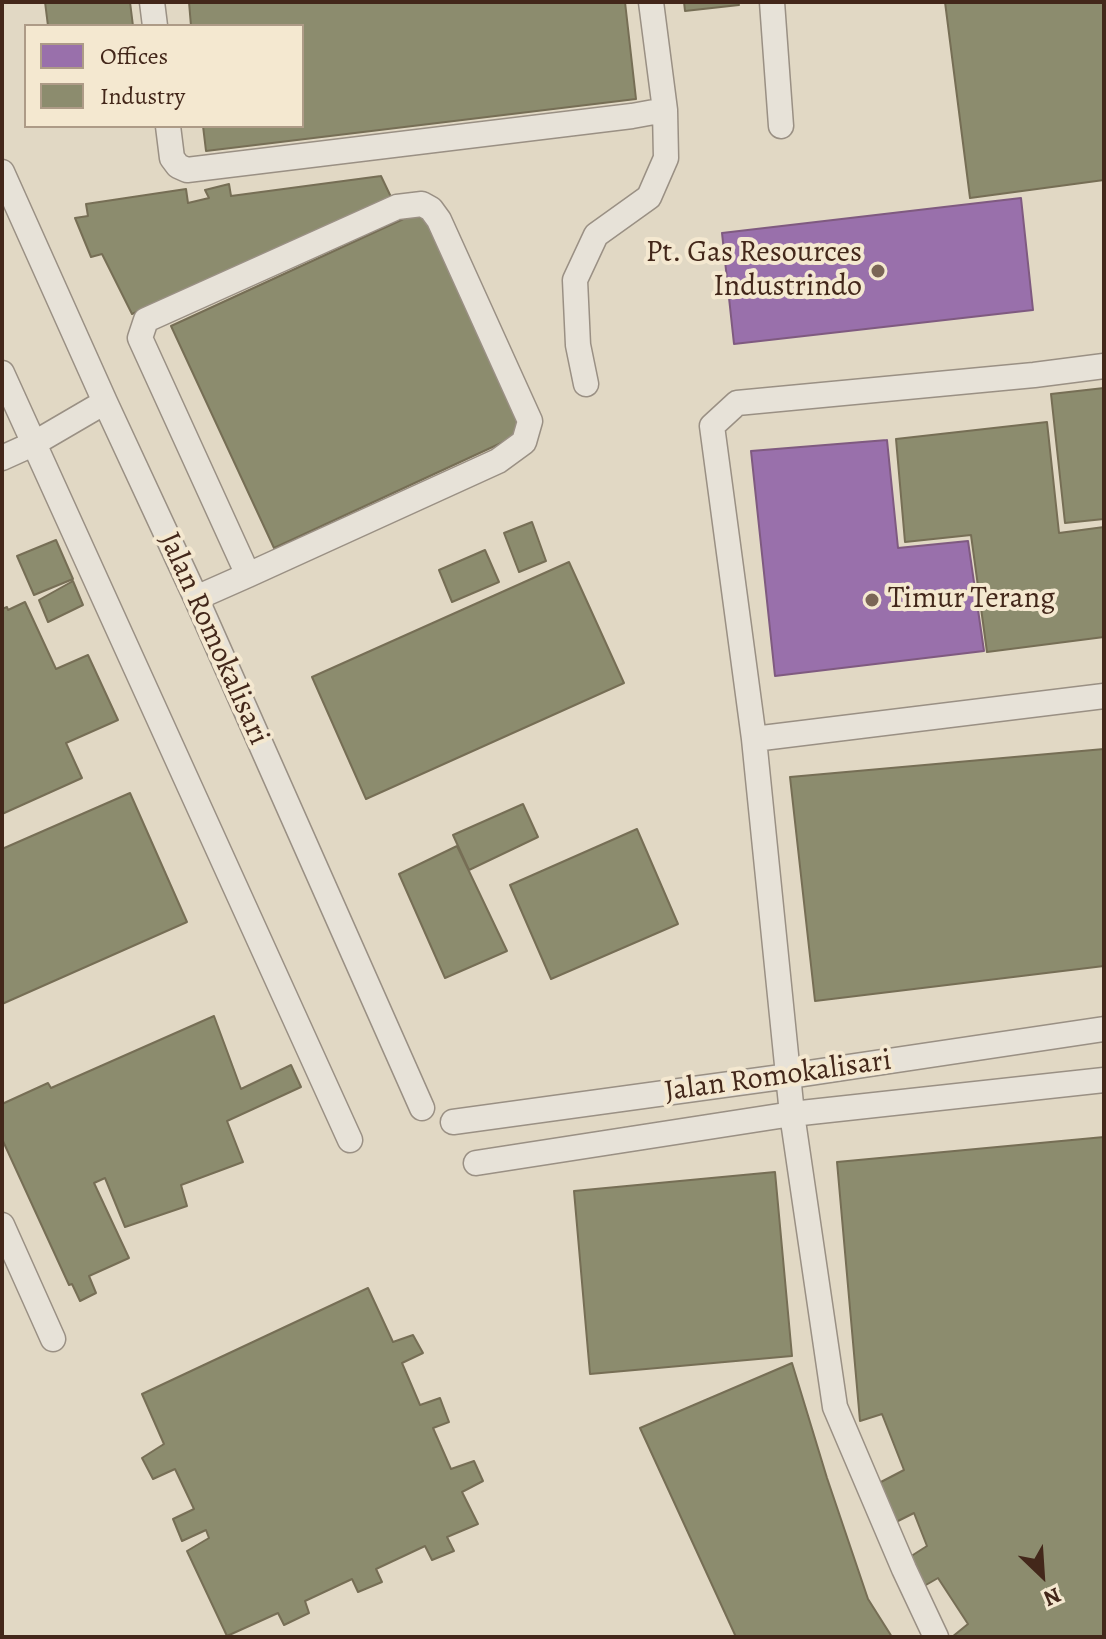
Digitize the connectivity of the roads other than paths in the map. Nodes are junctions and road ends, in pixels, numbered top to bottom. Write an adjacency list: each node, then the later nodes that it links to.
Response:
1 (152, 2): 4 (lane)
2 (651, 2): 5 (lane)
3 (772, 2): 6 (lane)
4 (155, 24)
5 (665, 110): 7 (lane); 11 (lane)
6 (781, 126)
7 (168, 128)
8 (2, 172): 12 (lane, Jalan Romokalisari)
9 (1104, 366): 18 (lane)
10 (2, 373): 13 (lane)
11 (586, 384)
12 (105, 402): 13 (lane); 16 (lane, Jalan Romokalisari)
13 (33, 444): 14 (lane); 25 (lane)
14 (2, 458)
15 (248, 575): 15 (lane); 16 (lane)
16 (196, 598): 22 (lane, Jalan Romokalisari)
17 (1104, 696): 18 (lane)
18 (754, 739): 20 (lane)
19 (1104, 1029): 20 (lane, Jalan Romokalisari)
20 (789, 1076): 23 (lane); 24 (lane, Jalan Romokalisari)
21 (1104, 1080): 23 (lane, Jalan Romokalisari)
22 (422, 1108)
23 (792, 1114): 26 (lane, Jalan Romokalisari); 29 (lane)
24 (453, 1122)
25 (350, 1140)
26 (476, 1163)
27 (2, 1225): 28 (lane)
28 (53, 1339)
29 (936, 1637)

